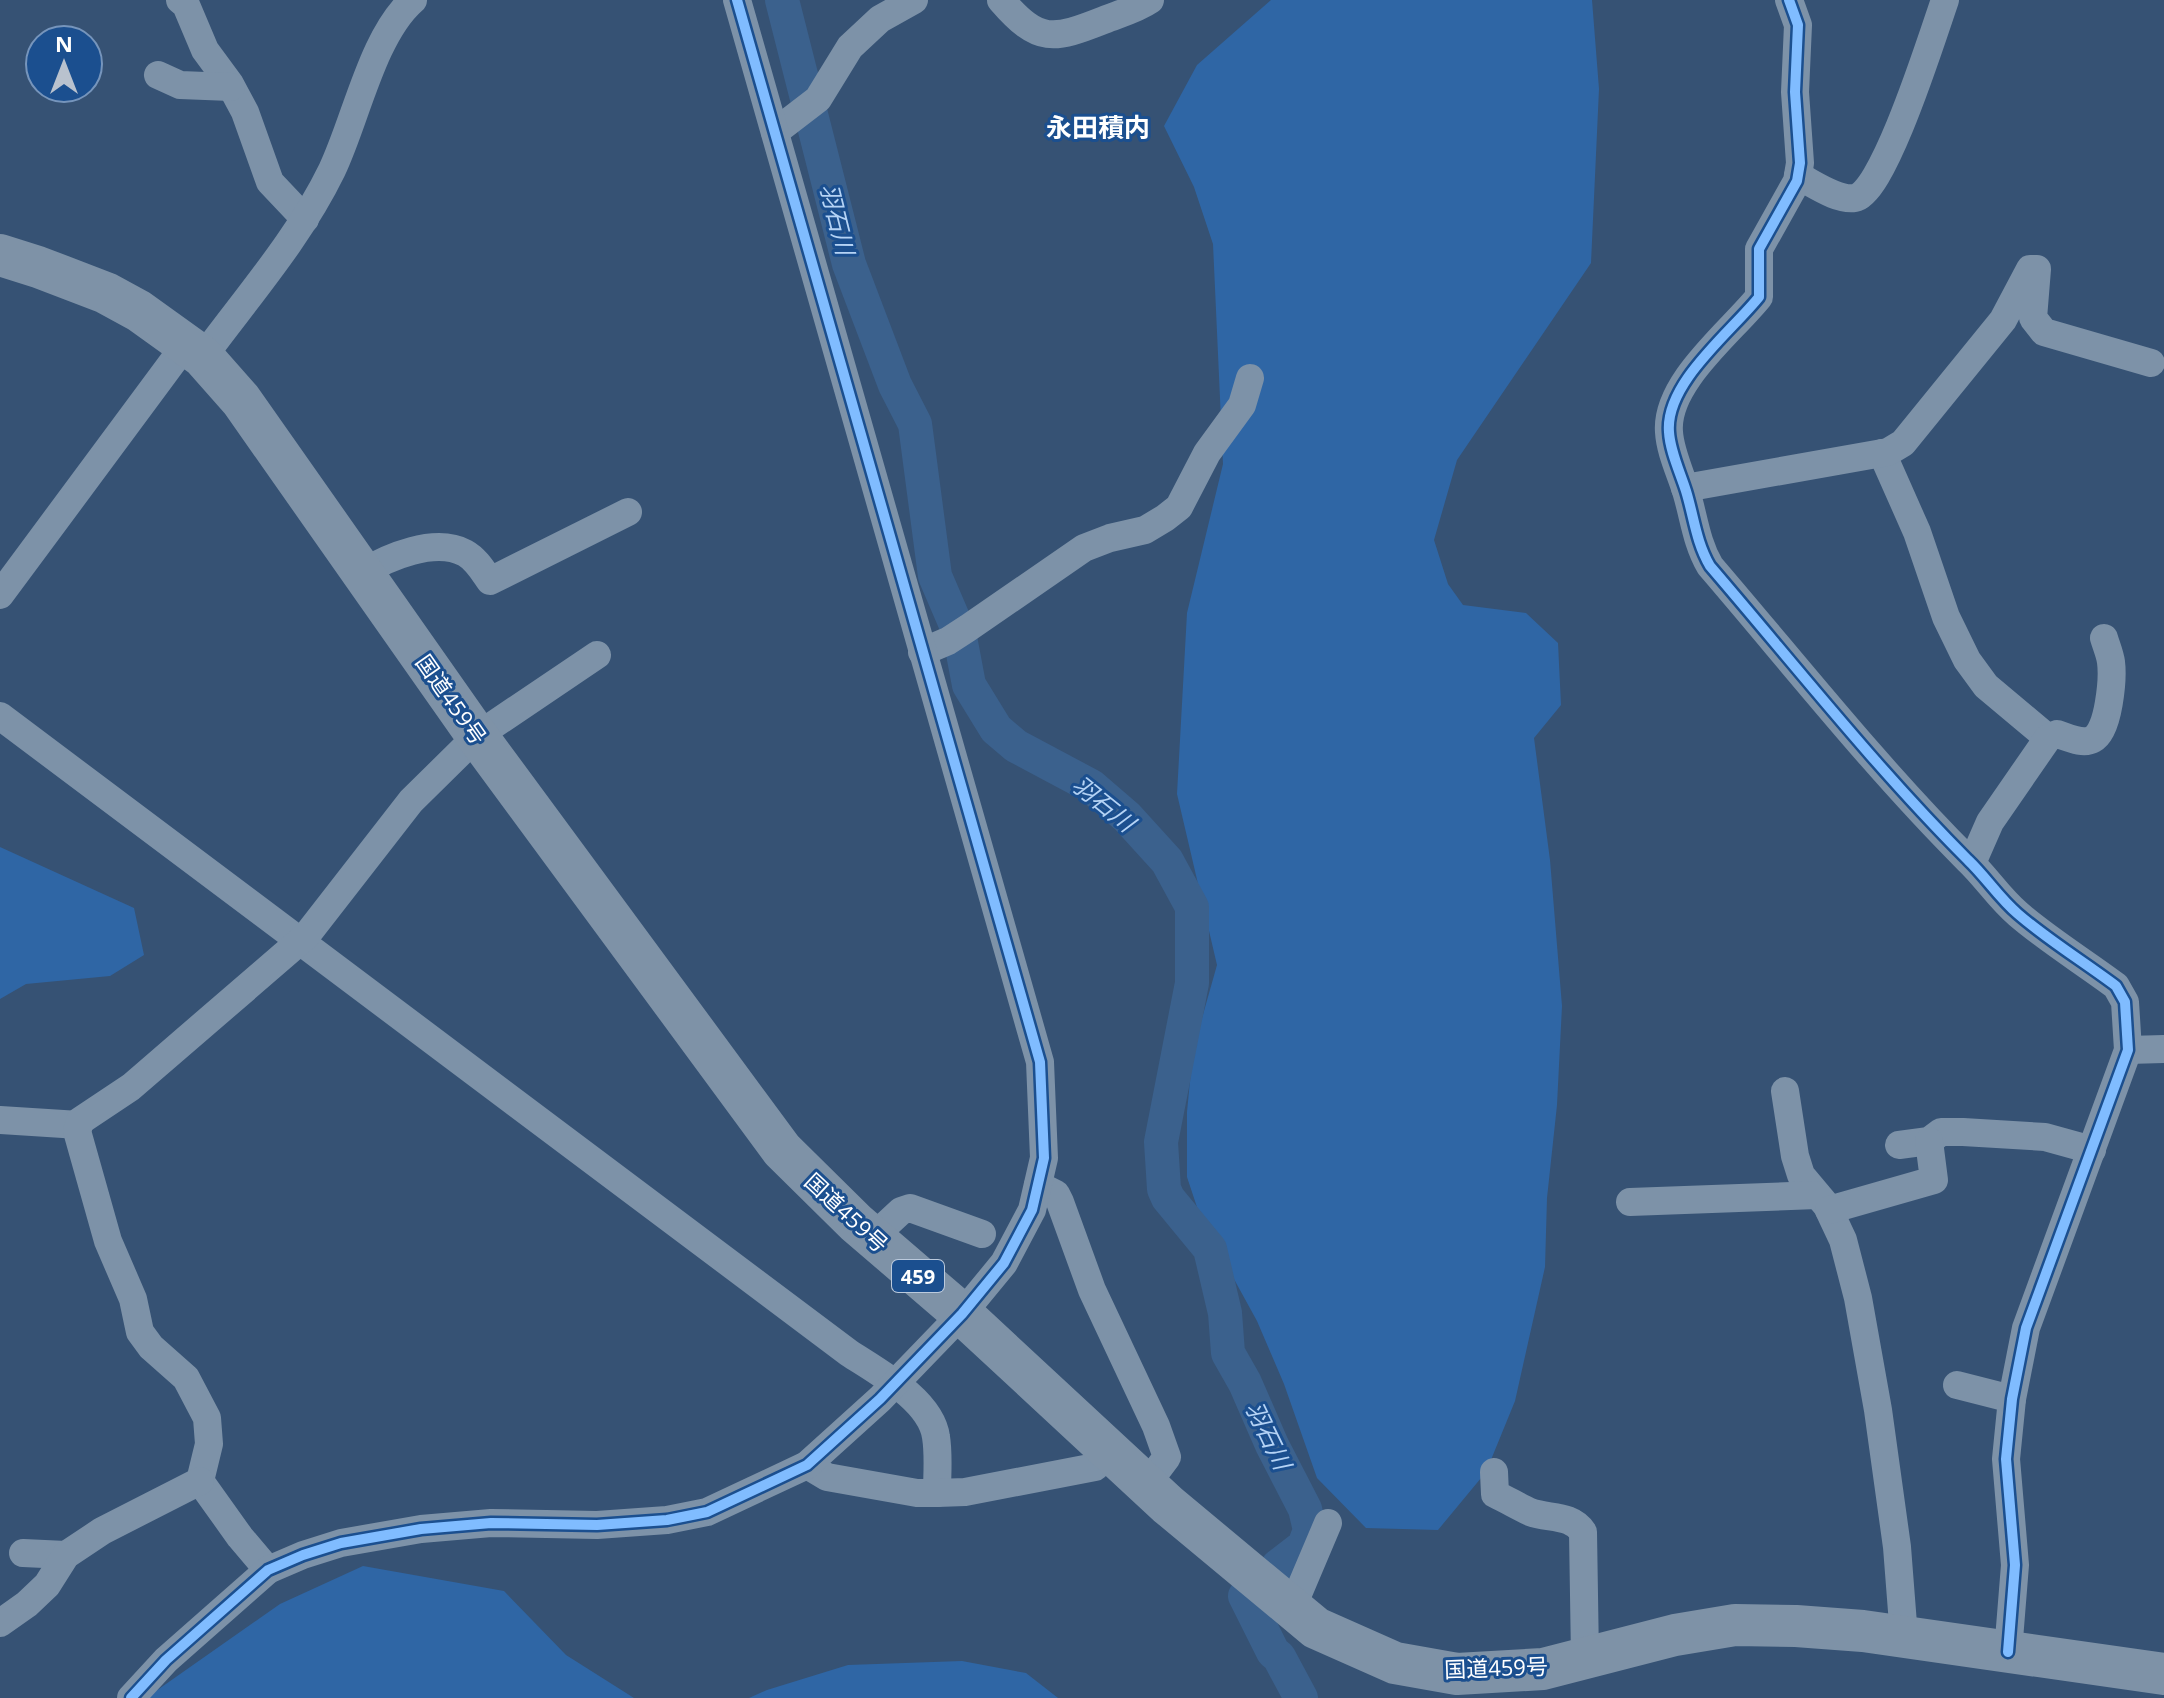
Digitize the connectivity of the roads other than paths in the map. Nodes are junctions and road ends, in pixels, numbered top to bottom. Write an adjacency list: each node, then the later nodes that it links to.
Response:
1 (180, 0): 10 (street)
2 (737, 0): 11 (street)
3 (914, 0): 11 (street)
4 (1001, 0): 5 (street)
5 (1150, 0)
6 (1789, 0): 12 (street)
7 (1945, 0): 12 (street)
8 (404, 4): 13 (street)
9 (158, 75): 10 (street)
10 (231, 87): 13 (street)
11 (775, 132): 24 (street)
12 (1798, 176): 19 (street)
13 (305, 219): 15 (street)
14 (0, 255): 15 (highway, 国道459号 / 459)
15 (194, 350): 21 (highway, 国道459号 / 459); 22 (street)
16 (2151, 363): 18 (street)
17 (1250, 378): 24 (street)
18 (1882, 453): 19 (street); 28 (street)
19 (1685, 488): 29 (street)
20 (628, 512): 21 (street)
21 (362, 573): 27 (highway, 国道459号 / 459)
22 (0, 595)
23 (2104, 638): 28 (street)
24 (946, 640): 39 (street)
25 (597, 655): 27 (street)
26 (0, 716): 30 (street)
27 (477, 736): 30 (street); 43 (highway, 国道459号 / 459)
28 (2048, 738): 29 (street)
29 (1972, 863): 32 (street)
30 (300, 941): 35 (street); 45 (street)
31 (2164, 1049): 32 (street)
32 (2128, 1050): 38 (street)
33 (1785, 1091): 41 (street)
34 (0, 1120): 35 (street)
35 (79, 1125): 51 (street)
36 (1929, 1141): 37 (street); 38 (street); 41 (street)
37 (1899, 1145)
38 (2092, 1150): 47 (street)
39 (1038, 1185): 44 (street); 52 (street)
40 (1630, 1202): 41 (street)
41 (1823, 1202): 60 (street)
42 (982, 1234): 43 (street)
43 (873, 1237): 44 (highway, 国道459号 / 459)
44 (962, 1314): 45 (street); 48 (highway, 国道459号 / 459)
45 (895, 1384): 49 (street); 53 (street)
46 (1957, 1385): 47 (street)
47 (2012, 1399): 61 (street)
48 (1111, 1452): 52 (highway, 国道459号 / 459); 53 (street)
49 (807, 1465): 53 (street); 57 (street)
50 (1494, 1472): 62 (street)
51 (200, 1481): 56 (street); 57 (street)
52 (1146, 1485): 58 (highway, 国道459号 / 459)
53 (937, 1493)
54 (1328, 1523): 58 (street)
55 (23, 1553): 56 (street)
56 (66, 1555): 59 (street)
57 (268, 1570): 64 (street)
58 (1292, 1608): 62 (highway, 国道459号 / 459)
59 (0, 1623)
60 (1904, 1637): 61 (highway, 国道459号 / 459); 62 (highway, 国道459号 / 459)
61 (2008, 1652): 63 (highway, 国道459号 / 459)
62 (1585, 1658)
63 (2164, 1674)
64 (131, 1698)

